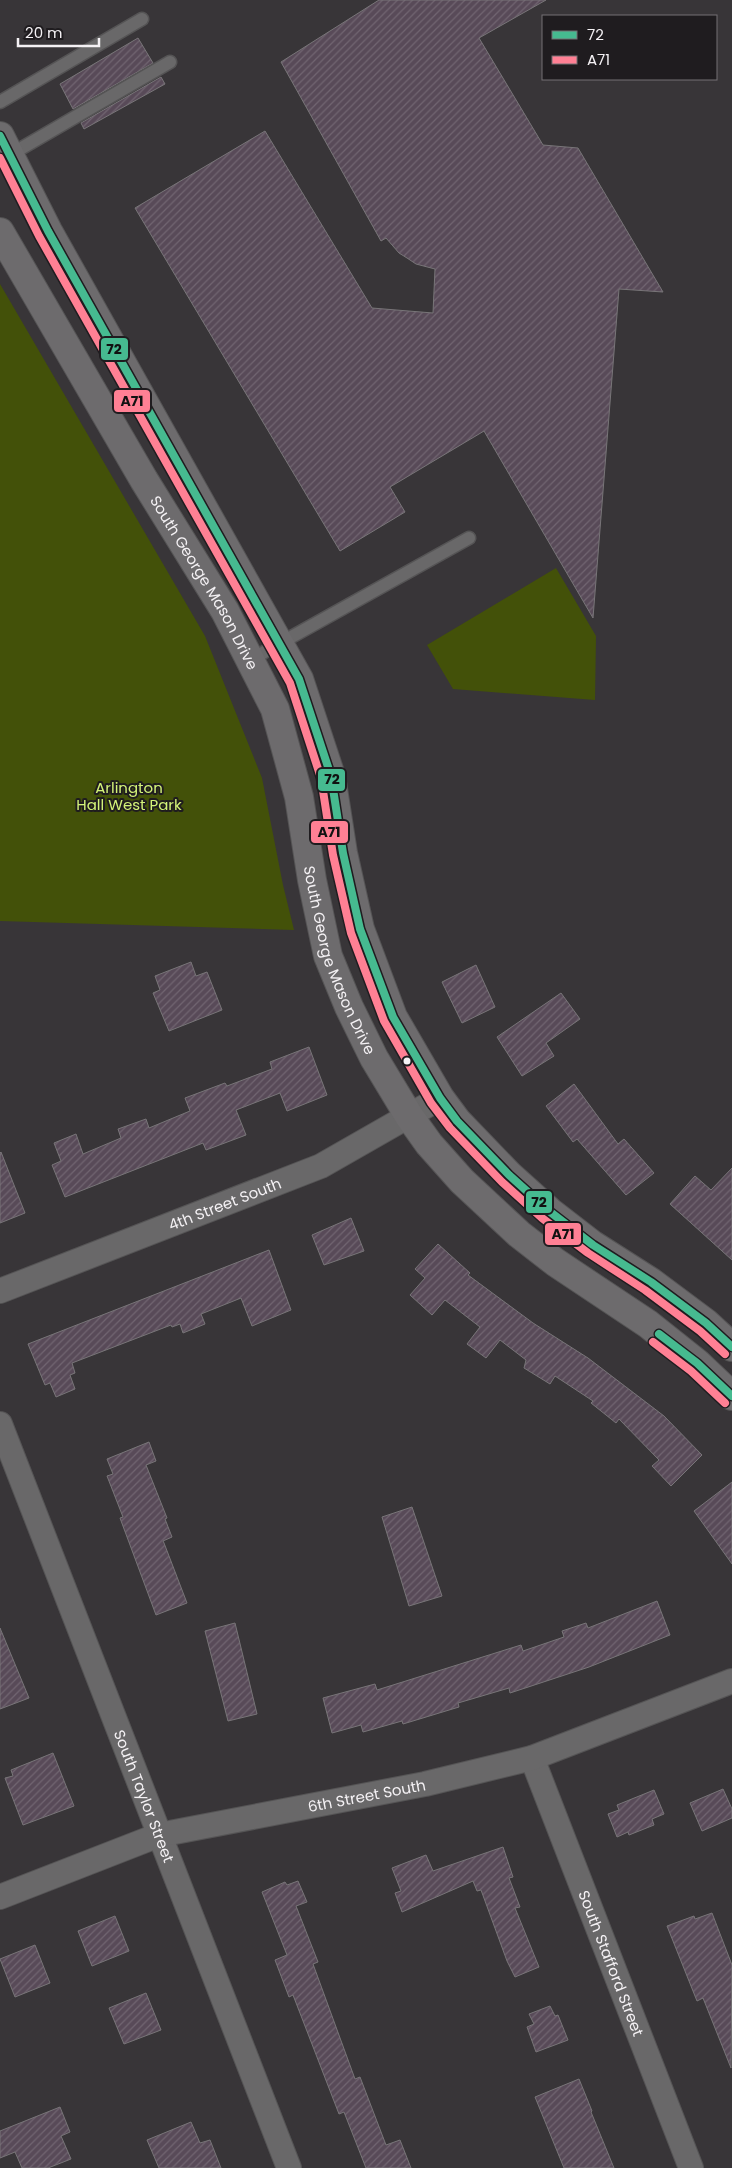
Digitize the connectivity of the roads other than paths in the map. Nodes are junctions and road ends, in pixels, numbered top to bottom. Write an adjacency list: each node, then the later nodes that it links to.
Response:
1 (142, 20): 3 (lane)
2 (170, 62): 4 (lane)
3 (0, 102)
4 (3, 150): 7 (main road, South George Mason Drive)
5 (0, 232): 8 (main road, South George Mason Drive)
6 (470, 538): 7 (lane)
7 (279, 644): 8 (lane); 9 (main road, South George Mason Drive)
8 (250, 660): 10 (main road, South George Mason Drive)
9 (440, 1098): 10 (street, 4th Street South); 12 (main road, South George Mason Drive)
10 (410, 1116): 11 (street, 4th Street South); 13 (main road, South George Mason Drive)
11 (0, 1291)
12 (732, 1347)
13 (732, 1396)
14 (0, 1424): 17 (street, South Taylor Street)
15 (732, 1681): 16 (street, 6th Street South)
16 (532, 1758): 17 (street, 6th Street South); 20 (street, South Stafford Street)
17 (159, 1835): 18 (street, 6th Street South); 19 (street, South Taylor Street)
18 (0, 1897)
19 (289, 2168)
20 (690, 2168)

